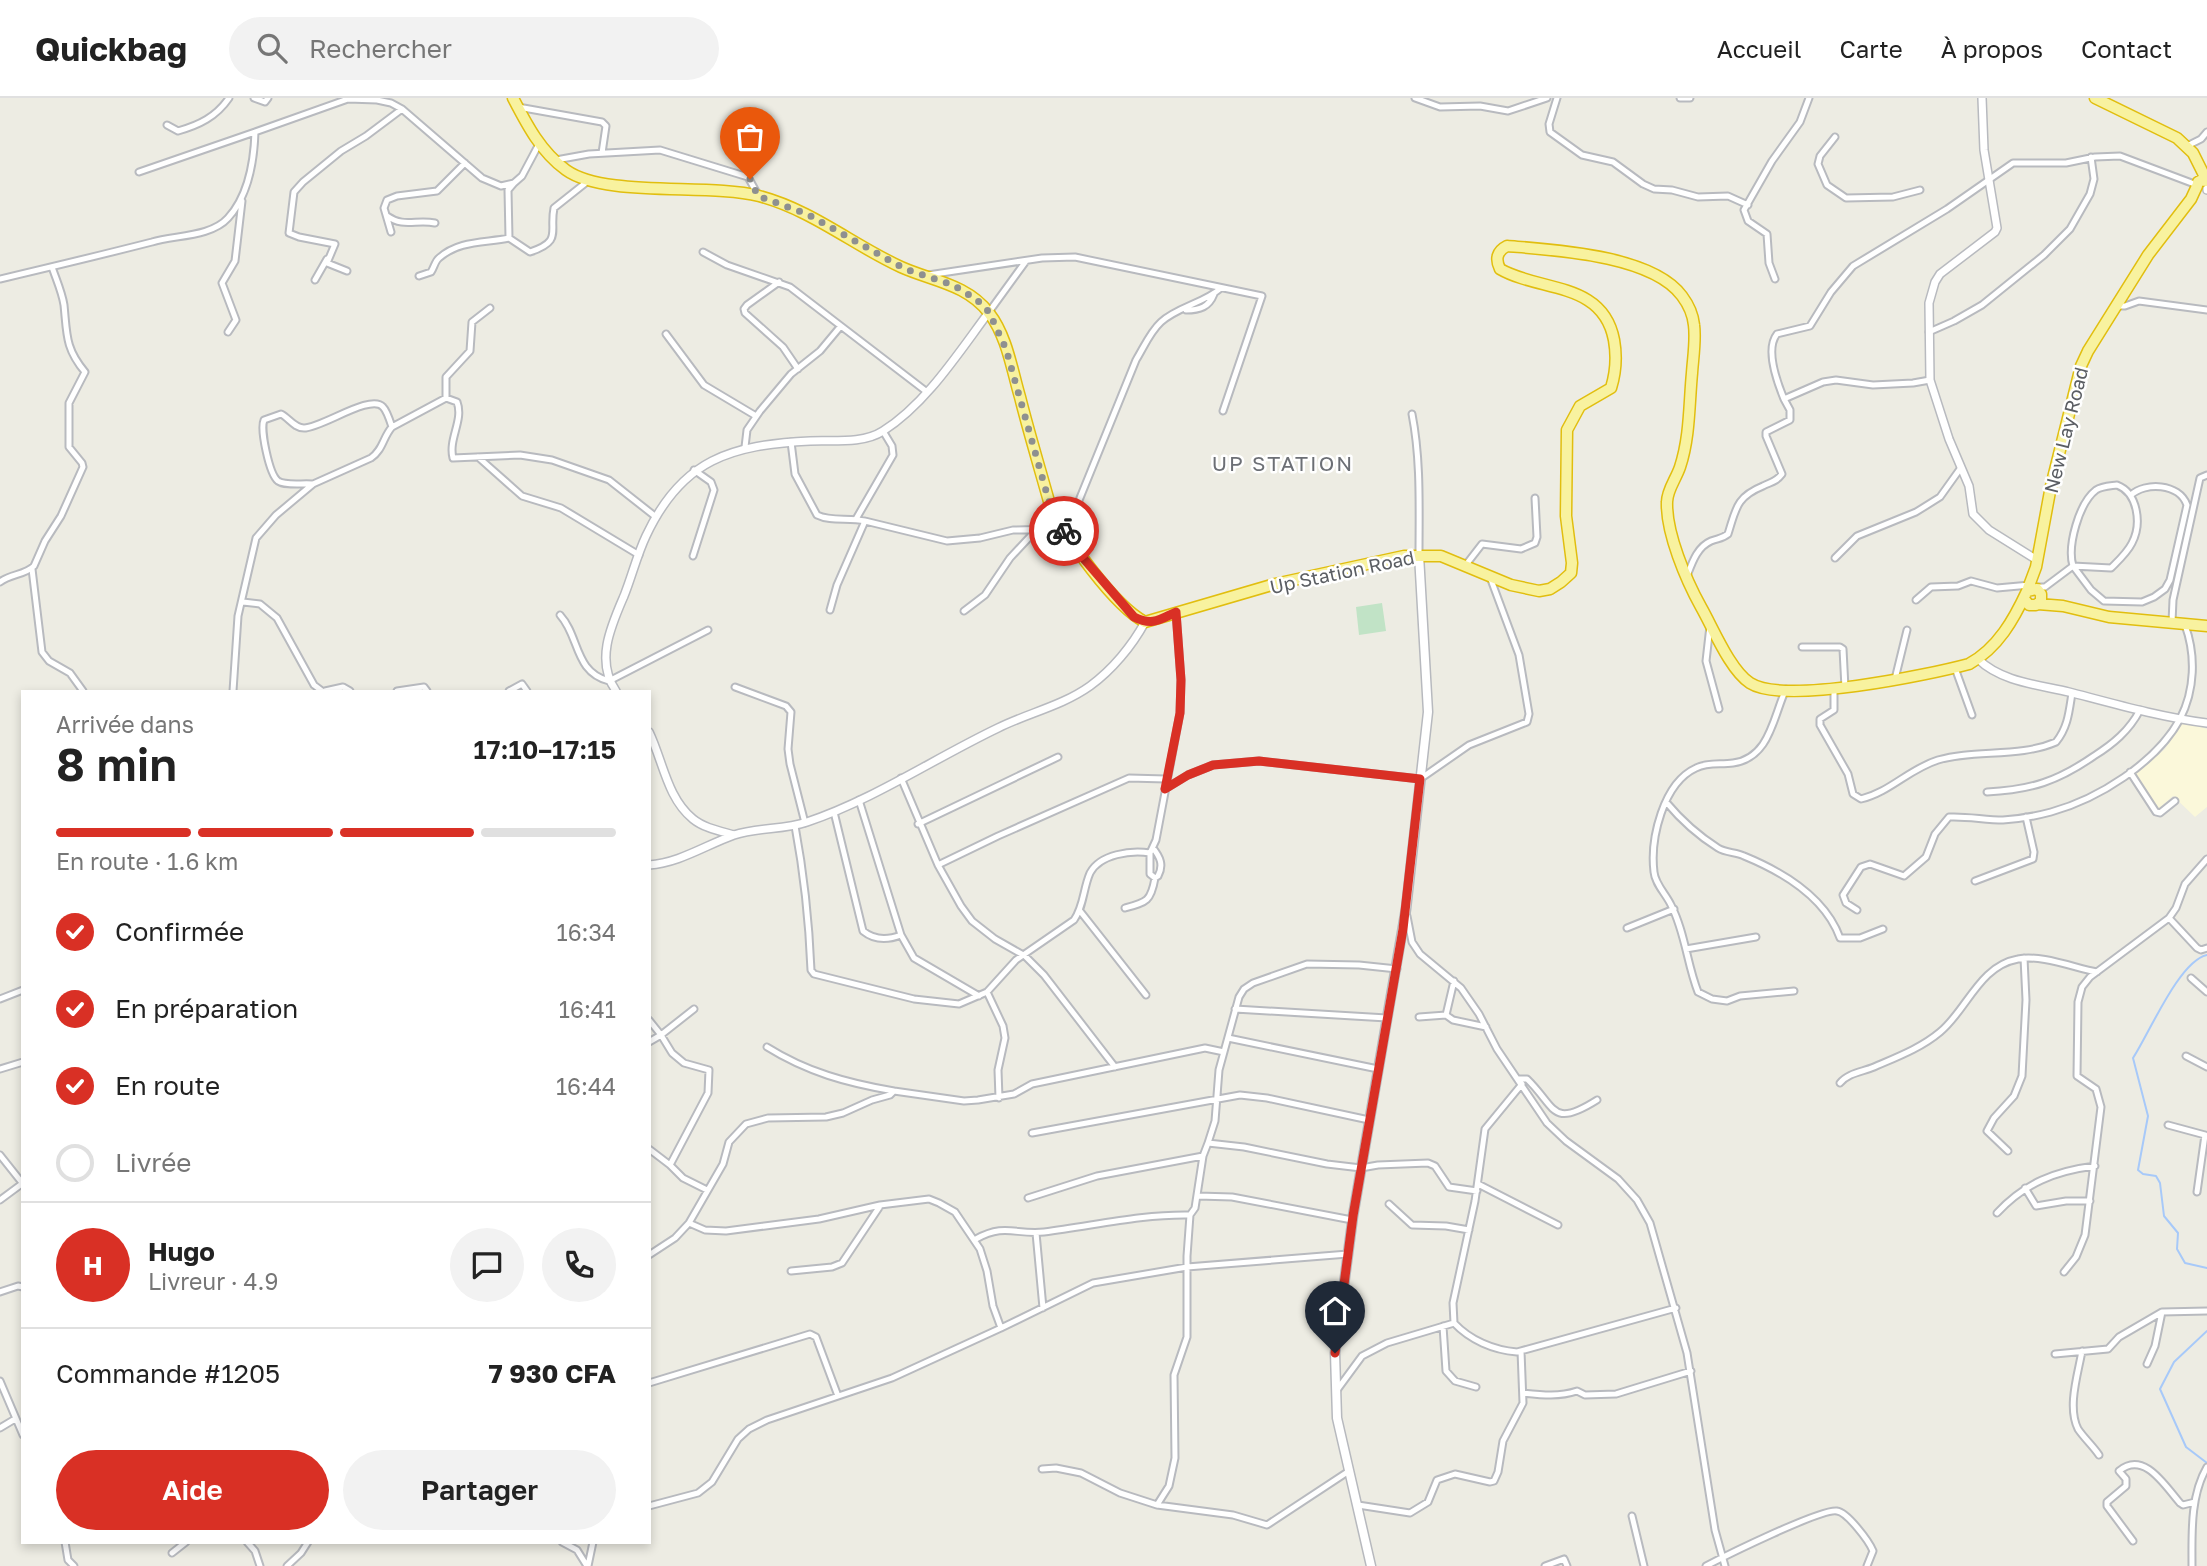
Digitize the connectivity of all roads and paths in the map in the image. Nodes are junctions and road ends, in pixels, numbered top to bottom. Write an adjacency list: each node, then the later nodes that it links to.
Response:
1 (229, 98): 15 (street)
2 (254, 98): 3 (street)
3 (268, 98)
4 (1415, 98): 5 (street)
5 (1547, 98)
6 (1557, 98): 33 (street)
7 (1680, 98): 8 (street)
8 (1690, 98)
9 (1809, 98): 33 (street)
10 (1982, 98): 27 (street)
11 (2095, 98): 20 (highway)
12 (347, 99): 14 (street); 16 (street)
13 (516, 102): 19 (highway); 21 (street)
14 (402, 109): 24 (street); 38 (street)
15 (167, 125)
16 (255, 132): 25 (street); 32 (street)
17 (2207, 132): 20 (street)
18 (1835, 138): 30 (street)
19 (539, 144): 23 (highway); 28 (street)
20 (2187, 146): 29 (highway)
21 (603, 153): 23 (street); 31 (street)
22 (2091, 158): 27 (street); 29 (street); 55 (street)
23 (556, 160): 26 (highway)
24 (465, 163): 28 (street); 34 (street)
25 (139, 172)
26 (589, 180): 31 (highway); 37 (street)
27 (1989, 180): 55 (street); 62 (street)
28 (514, 183): 37 (street)
29 (2203, 187): 50 (highway, New Lay Road)
30 (1920, 190)
31 (758, 196): 43 (highway)
32 (243, 197): 41 (street); 56 (street)
33 (1748, 205): 46 (street)
34 (387, 216): 35 (street); 36 (street)
35 (435, 223)
36 (391, 232)
37 (509, 238): 44 (street)
38 (335, 244): 42 (street); 47 (street)
39 (703, 252): 48 (street)
40 (1026, 261): 43 (street); 49 (street); 53 (street)
41 (52, 267): 45 (street); 89 (street)
42 (347, 271)
43 (928, 275): 53 (highway)
44 (419, 276)
45 (0, 279)
46 (1776, 279)
47 (315, 280)
48 (779, 282): 54 (street); 58 (street)
49 (1221, 288): 63 (street); 80 (street)
50 (2116, 306): 52 (street); 86 (highway, New Lay Road)
51 (491, 309): 61 (street)
52 (2207, 310)
53 (989, 312): 60 (street); 80 (highway)
54 (840, 327): 58 (street); 60 (street)
55 (1929, 331): 59 (street)
56 (228, 332)
57 (666, 334): 65 (street)
58 (798, 369): 65 (street)
59 (1930, 380): 62 (street); 72 (street)
60 (927, 392): 67 (street)
61 (446, 398): 66 (street); 70 (street)
62 (1784, 398): 91 (street)
63 (1223, 411)
64 (1412, 414): 83 (street)
65 (756, 416): 69 (street)
66 (392, 427): 74 (street); 74 (street)
67 (883, 431): 68 (street); 78 (street)
68 (791, 442): 69 (street); 78 (street)
69 (745, 447): 71 (street)
70 (478, 457): 77 (street); 82 (street)
71 (694, 470): 77 (street); 84 (street)
72 (1960, 470): 85 (street); 86 (street)
73 (2207, 475): 101 (street)
74 (313, 484): 95 (street)
75 (2131, 495): 88 (street); 88 (street); 88 (street)
76 (1535, 498): 87 (street)
77 (656, 517): 82 (street)
78 (856, 519): 79 (street)
79 (865, 521): 81 (street); 96 (street)
80 (1060, 527): 81 (street); 100 (highway)
81 (1038, 528): 97 (street)
82 (639, 555): 111 (street)
83 (1419, 555): 87 (highway, Up Station Road); 98 (highway, Up Station Road); 136 (main road)
84 (692, 556)
85 (1835, 558)
86 (2036, 564): 93 (highway, New Lay Road)
87 (1465, 566): 90 (highway, Up Station Road)
88 (2073, 566): 93 (street)
89 (32, 569): 92 (street); 115 (street)
90 (1490, 576): 91 (highway, Up Station Road); 136 (street)
91 (1687, 578): 102 (highway, Up Station Road)
92 (0, 582)
93 (2034, 595): 94 (street); 101 (highway); 108 (highway, Up Station Road)
94 (1916, 600)
95 (243, 602): 116 (street); 117 (street)
96 (830, 610)
97 (964, 611)
98 (1176, 612): 100 (highway, Up Station Road); 135 (street)
99 (560, 615): 111 (street)
100 (1145, 622): 134 (street)
101 (2172, 622): 103 (highway)
102 (1710, 623): 113 (highway, Up Station Road); 126 (street)
103 (2185, 623): 104 (highway); 129 (street)
104 (2207, 626)
105 (708, 630): 111 (street)
106 (1907, 630): 110 (street)
107 (1802, 647): 114 (street)
108 (1978, 659): 109 (highway, Up Station Road); 125 (street)
109 (1955, 668): 110 (highway, Up Station Road); 128 (street)
110 (1895, 680): 114 (highway, Up Station Road)
111 (609, 681): 124 (street)
112 (735, 687): 144 (street)
113 (1786, 689): 114 (highway, Up Station Road); 141 (street)
114 (1840, 689): 125 (street)
115 (82, 690)
116 (233, 690)
117 (322, 690)
118 (329, 690): 119 (street)
119 (348, 690)
120 (401, 690): 121 (street)
121 (426, 690)
122 (511, 690): 123 (street)
123 (526, 690)
124 (615, 690)
125 (2071, 693): 127 (street)
126 (1718, 709)
127 (2140, 710): 129 (street); 138 (street)
128 (1972, 715)
129 (2180, 719): 130 (street); 133 (street)
130 (2207, 723)
131 (651, 737): 147 (street)
132 (1058, 757): 145 (street)
133 (2130, 772): 140 (street); 143 (street)
134 (901, 778): 139 (street); 145 (street)
135 (1166, 779): 137 (street); 151 (street)
136 (1420, 779): 137 (street); 155 (main road)
137 (1165, 789): 148 (street)
138 (1987, 792)
139 (859, 800): 142 (street); 162 (street)
140 (2175, 801)
141 (1666, 802): 156 (street); 161 (street)
142 (834, 812): 144 (street); 162 (street)
143 (2026, 817): 153 (street); 157 (street)
144 (805, 823): 146 (street)
145 (918, 824): 151 (street)
146 (794, 826): 147 (street); 177 (street)
147 (735, 835): 150 (street)
148 (1151, 850): 152 (street); 152 (street); 158 (street)
149 (2207, 859): 159 (street)
150 (651, 864)
151 (938, 865): 166 (street)
152 (1155, 878): 154 (street)
153 (1975, 881)
154 (1125, 908)
155 (1406, 909): 168 (main road); 171 (street)
156 (1674, 909): 160 (street); 165 (street)
157 (1857, 910)
158 (1080, 911): 166 (street); 176 (street)
159 (2169, 918): 164 (street); 169 (street)
160 (1627, 928)
161 (1883, 929)
162 (901, 935): 177 (street)
163 (1756, 937): 165 (street)
164 (2207, 948)
165 (1686, 949): 173 (street)
166 (1025, 956): 174 (street); 193 (street)
167 (2024, 958): 169 (street); 198 (street); 209 (street)
168 (1397, 970): 180 (street); 183 (main road)
169 (2097, 972): 213 (street)
170 (2191, 978): 175 (street)
171 (1454, 981): 181 (street); 185 (street)
172 (21, 991): 178 (street)
173 (1794, 991)
174 (987, 992): 177 (street); 200 (street)
175 (2207, 992)
176 (1146, 995)
177 (979, 996)
178 (0, 999)
179 (694, 1009): 186 (street)
180 (1235, 1010): 183 (street); 187 (street)
181 (1446, 1015): 182 (street); 185 (street)
182 (1419, 1017)
183 (1387, 1018): 196 (main road)
184 (651, 1022): 186 (street)
185 (1486, 1027): 197 (street)
186 (661, 1035): 188 (street); 212 (street)
187 (1228, 1038): 190 (street); 196 (street)
188 (651, 1041)
189 (767, 1046): 199 (street)
190 (1224, 1052): 193 (street); 201 (street)
191 (2186, 1056): 194 (street)
192 (21, 1063): 195 (street)
193 (1115, 1067): 200 (street)
194 (2207, 1068)
195 (0, 1069)
196 (1378, 1069): 203 (main road)
197 (1520, 1081): 202 (street); 217 (street); 244 (street)
198 (1840, 1083)
199 (894, 1091): 200 (street); 219 (street)
200 (999, 1098)
201 (1216, 1099): 203 (street); 205 (street); 207 (street)
202 (1597, 1100)
203 (1369, 1120): 214 (main road)
204 (2168, 1125): 206 (street)
205 (1032, 1133)
206 (2206, 1135): 221 (street)
207 (1208, 1143): 211 (street); 214 (street)
208 (651, 1151): 212 (street)
209 (2008, 1151)
210 (0, 1155): 215 (street)
211 (1203, 1156): 222 (street); 223 (street)
212 (670, 1165): 219 (street)
213 (2095, 1166): 218 (street); 225 (street)
214 (1361, 1168): 220 (street); 230 (main road)
215 (21, 1181)
216 (21, 1184): 224 (street)
217 (1478, 1184): 220 (street); 232 (street)
218 (2025, 1188): 225 (street); 228 (street)
219 (707, 1190): 231 (street)
220 (1477, 1191): 233 (street)
221 (2197, 1192)
222 (1198, 1196): 229 (street); 230 (street)
223 (1028, 1198)
224 (0, 1200)
225 (2090, 1201): 240 (street)
226 (1389, 1204): 233 (street)
227 (880, 1205): 231 (street); 235 (street); 239 (street)
228 (1997, 1213)
229 (1190, 1215): 234 (street); 238 (street)
230 (1352, 1220): 237 (main road)
231 (689, 1223): 236 (street)
232 (1558, 1225)
233 (1469, 1230): 247 (street)
234 (1036, 1233): 235 (street); 243 (street)
235 (976, 1239): 249 (street)
236 (651, 1254)
237 (1348, 1254): 238 (street); 258 (main road)
238 (1186, 1267): 243 (street); 269 (street)
239 (791, 1271)
240 (2064, 1272)
241 (21, 1287): 242 (street)
242 (0, 1292)
243 (1043, 1308): 249 (street)
244 (1676, 1308): 250 (street); 254 (street)
245 (2207, 1311): 246 (street)
246 (2162, 1312): 251 (street); 253 (street)
247 (1454, 1323): 248 (street); 250 (street)
248 (1443, 1326): 257 (street); 258 (street)
249 (1001, 1328): 260 (street)
250 (1521, 1351): 259 (street)
251 (2081, 1352): 252 (street); 264 (street)
252 (2055, 1354)
253 (2147, 1364)
254 (1691, 1371): 259 (street); 281 (street)
255 (0, 1381): 261 (street)
256 (651, 1382): 260 (street)
257 (1476, 1387)
258 (1335, 1394): 267 (main road)
259 (1523, 1394): 271 (street)
260 (838, 1396): 270 (street)
261 (15, 1419): 262 (street); 263 (street)
262 (0, 1428)
263 (21, 1431)
264 (2099, 1455)
265 (2207, 1467): 268 (street)
266 (1042, 1469): 269 (street)
267 (1349, 1471): 269 (street); 271 (main road)
268 (2195, 1502): 273 (street); 293 (street)
269 (1157, 1504)
270 (651, 1505)
271 (1358, 1505): 286 (main road)
272 (1632, 1516): 289 (street)
273 (2133, 1541)
274 (65, 1544): 282 (street)
275 (183, 1544): 280 (street)
276 (249, 1544): 283 (street)
277 (307, 1544): 284 (street)
278 (566, 1544): 285 (street)
279 (592, 1544): 285 (street)
280 (172, 1552)
281 (1722, 1558): 290 (street); 291 (street); 292 (street)
282 (74, 1566)
283 (260, 1566)
284 (287, 1566)
285 (587, 1566)
286 (1371, 1566)
287 (1545, 1566): 288 (street)
288 (1567, 1566)
289 (1644, 1566)
290 (1706, 1566)
291 (1725, 1566)
292 (1867, 1566)
293 (2192, 1566)

